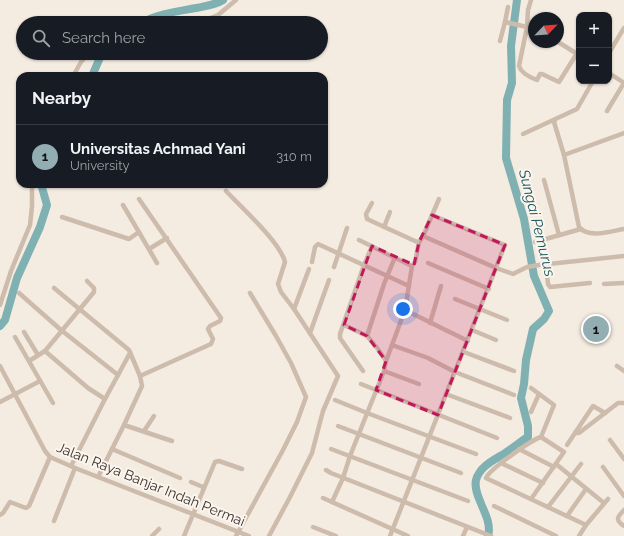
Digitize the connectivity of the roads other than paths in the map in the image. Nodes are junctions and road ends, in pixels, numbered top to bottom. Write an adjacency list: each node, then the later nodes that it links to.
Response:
1 (236, 0): 4 (street)
2 (531, 0): 6 (street)
3 (508, 7): 5 (street)
4 (214, 16)
5 (507, 23): 6 (street); 8 (street)
6 (527, 27): 12 (street)
7 (624, 28): 10 (street)
8 (500, 41)
9 (564, 45): 11 (street)
10 (612, 48)
11 (576, 52)
12 (576, 56)
13 (83, 60): 14 (street)
14 (76, 72)
15 (612, 75): 16 (street)
16 (624, 83): 18 (street)
17 (591, 84): 19 (street)
18 (607, 111)
19 (555, 120): 21 (street); 22 (street)
20 (624, 133): 22 (street)
21 (523, 134)
22 (564, 155): 35 (street)
23 (544, 180): 38 (street)
24 (32, 188): 71 (street)
25 (226, 191): 74 (street)
26 (139, 199): 40 (street)
27 (439, 199): 31 (street)
28 (372, 203): 33 (street)
29 (123, 205): 37 (street)
30 (390, 212): 33 (street)
31 (432, 215): 39 (street); 56 (street)
32 (62, 217): 37 (street)
33 (384, 227): 42 (street)
34 (347, 228): 46 (street)
35 (581, 229): 36 (street); 38 (street)
36 (624, 229)
37 (139, 232): 45 (street)
38 (559, 235): 43 (street)
39 (423, 236): 42 (street); 56 (street)
40 (167, 238): 45 (street); 102 (street)
41 (359, 240): 44 (street)
42 (419, 242): 54 (street)
43 (535, 242)
44 (372, 246): 48 (street); 52 (street)
45 (149, 249): 50 (street)
46 (339, 253): 49 (street); 52 (street); 55 (street)
47 (624, 256): 53 (street)
48 (395, 257): 54 (street); 58 (street)
49 (312, 262)
50 (157, 263)
51 (428, 263): 67 (street)
52 (364, 265): 58 (street); 78 (street)
53 (546, 265): 56 (street); 61 (street)
54 (412, 266): 64 (street)
55 (334, 267)
56 (496, 268): 67 (street)
57 (309, 269): 74 (street)
58 (387, 275): 64 (street); 83 (street)
59 (329, 280): 82 (street)
60 (87, 281): 72 (street)
61 (590, 283)
62 (624, 283): 63 (street)
63 (604, 284)
64 (409, 286): 75 (street)
65 (441, 286): 77 (street)
66 (54, 288): 72 (street)
67 (489, 289): 73 (street)
68 (19, 293): 79 (street)
69 (250, 294): 178 (street)
70 (455, 299): 73 (street)
71 (0, 305)
72 (79, 309): 79 (street); 90 (street)
73 (480, 309): 76 (street); 80 (street)
74 (294, 310): 82 (street)
75 (405, 310): 77 (street); 87 (street)
76 (507, 320)
77 (430, 322): 86 (street)
78 (344, 325): 83 (street); 96 (street)
79 (61, 330): 88 (street); 101 (street)
80 (472, 330): 85 (street); 86 (street)
81 (24, 332): 91 (street)
82 (310, 333): 182 (street)
83 (368, 336): 93 (street)
84 (15, 337): 92 (street)
85 (496, 340)
86 (468, 341): 89 (street)
87 (392, 345): 93 (street); 100 (street)
88 (45, 351): 91 (street); 112 (street)
89 (464, 352): 98 (street); 100 (street)
90 (130, 353): 101 (street); 102 (street)
91 (38, 355): 92 (street)
92 (29, 361): 103 (street)
93 (386, 361): 97 (street)
94 (0, 366): 108 (street, Jalan Raya Banjar Indah Permai)
95 (617, 366): 99 (street)
96 (363, 371)
97 (384, 371): 105 (street); 107 (street)
98 (514, 371)
99 (624, 371)
100 (455, 372): 109 (street); 111 (street)
101 (118, 375): 112 (street)
102 (140, 376): 123 (street)
103 (40, 381): 108 (street); 115 (street)
104 (361, 384): 107 (street)
105 (419, 384)
106 (531, 388): 110 (street)
107 (376, 390): 118 (street); 120 (street)
108 (14, 394): 114 (street); 139 (street, Jalan Raya Banjar Indah Permai)
109 (446, 394): 120 (street); 122 (street)
110 (539, 394): 117 (street); 129 (street)
111 (514, 395)
112 (105, 399): 145 (street)
113 (335, 400): 118 (street)
114 (0, 402)
115 (53, 403)
116 (624, 403): 119 (street)
117 (531, 412)
118 (367, 413): 127 (street); 128 (street)
119 (605, 413): 126 (street); 126 (street)
120 (438, 415): 128 (street); 130 (street)
121 (154, 416): 125 (street)
122 (510, 418)
123 (124, 425): 125 (street); 135 (street)
124 (338, 426): 127 (street)
125 (144, 431): 132 (street)
126 (575, 433): 133 (street)
127 (358, 434): 138 (street); 140 (street)
128 (430, 437): 137 (street); 140 (street)
129 (540, 437): 136 (street); 144 (street)
130 (497, 438)
131 (610, 440): 141 (street)
132 (172, 441)
133 (567, 444)
134 (331, 448): 138 (street)
135 (112, 449): 151 (street); 152 (street)
136 (519, 450): 142 (street); 144 (street)
137 (476, 454)
138 (350, 456): 153 (street); 154 (street)
139 (50, 457): 145 (street, Jalan Raya Banjar Indah Permai); 169 (street)
140 (422, 458): 149 (street); 154 (street)
141 (624, 459)
142 (501, 464): 156 (street); 161 (street)
143 (581, 464): 150 (street)
144 (555, 466): 150 (street); 156 (street)
145 (73, 467): 151 (street, Jalan Raya Banjar Indah Permai); 171 (street)
146 (603, 467): 159 (street)
147 (242, 469): 157 (street)
148 (326, 470): 153 (street)
149 (461, 473)
150 (571, 476): 158 (street); 166 (street)
151 (98, 477): 168 (street, Jalan Raya Banjar Indah Permai)
152 (180, 478)
153 (343, 478): 163 (street); 164 (street)
154 (412, 481): 162 (street); 164 (street)
155 (191, 482): 157 (street)
156 (543, 483): 161 (street)
157 (203, 487): 168 (street)
158 (586, 489): 170 (street); 172 (street)
159 (624, 496)
160 (322, 498): 163 (street)
161 (531, 499): 166 (street)
162 (468, 501)
163 (332, 502): 177 (street)
164 (404, 502): 175 (street); 177 (street)
165 (494, 506): 188 (street)
166 (548, 507): 170 (street)
167 (624, 510): 174 (street)
168 (193, 514): 178 (street, Jalan Raya Banjar Indah Permai); 180 (street)
169 (0, 515)
170 (567, 516): 172 (street)
171 (54, 521)
172 (586, 525): 189 (street)
173 (313, 526): 183 (street)
174 (624, 526)
175 (467, 527): 186 (street); 187 (street)
176 (159, 529): 179 (street)
177 (392, 530): 184 (street); 185 (street)
178 (238, 534): 181 (street, Jalan Raya Banjar Indah Permai)
179 (152, 536)
180 (184, 536)
181 (249, 536)
182 (268, 536)
183 (336, 536)
184 (390, 536)
185 (408, 536)
186 (463, 536)
187 (490, 536)
188 (556, 536)
189 (579, 536)

